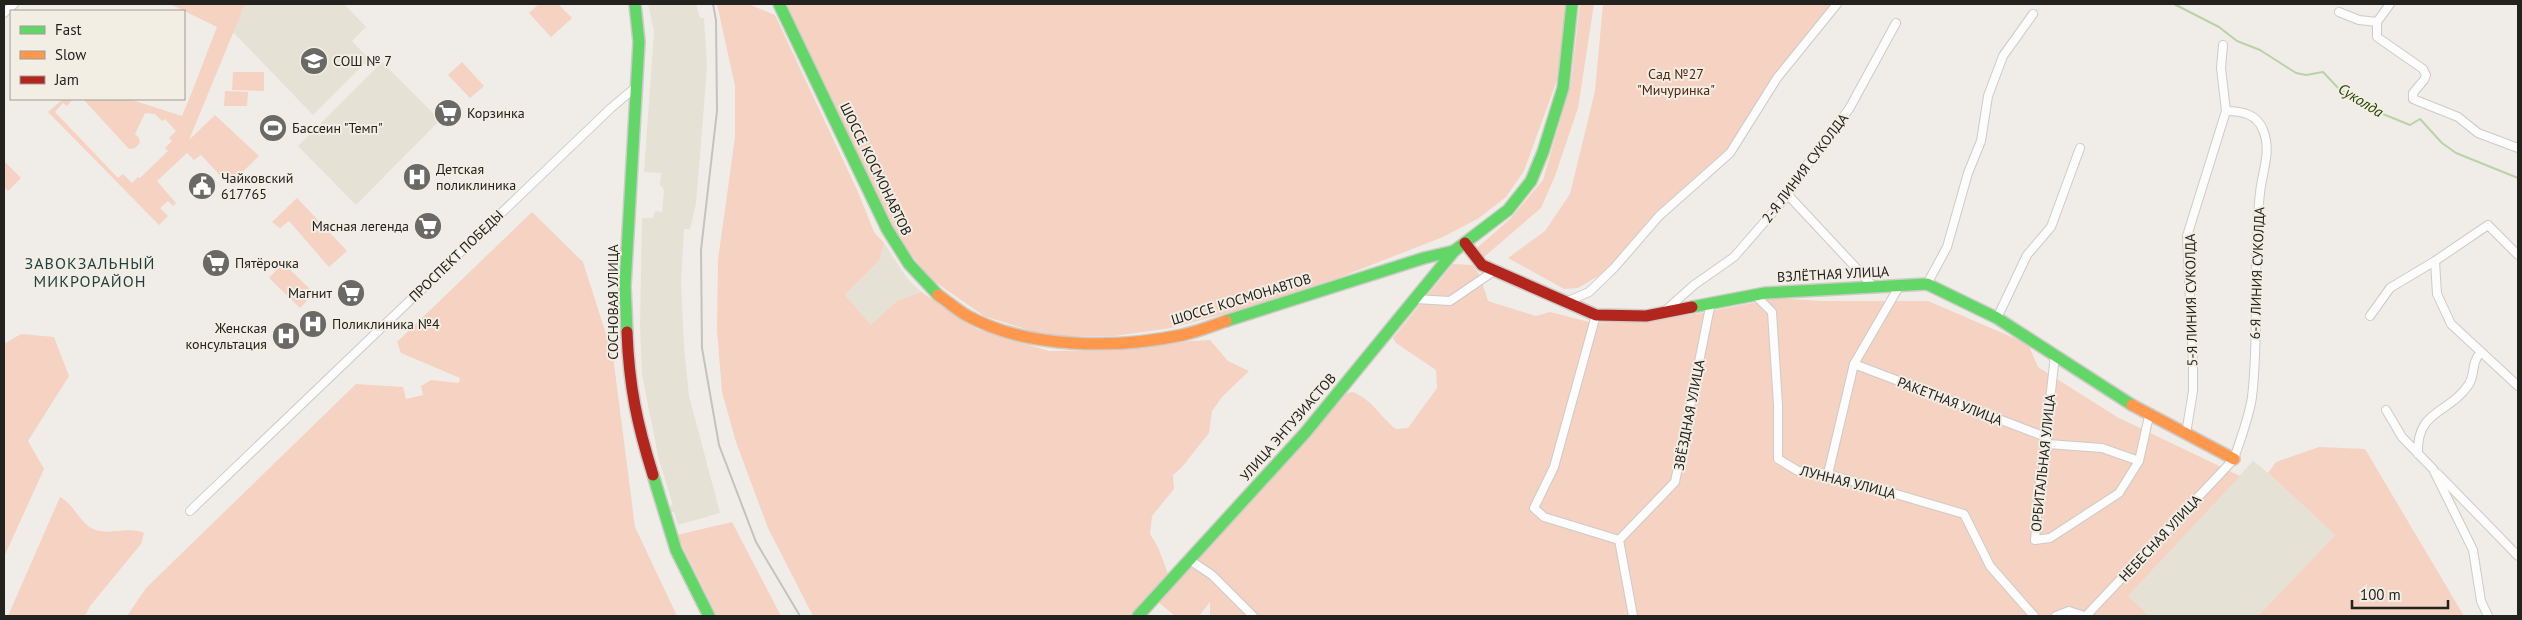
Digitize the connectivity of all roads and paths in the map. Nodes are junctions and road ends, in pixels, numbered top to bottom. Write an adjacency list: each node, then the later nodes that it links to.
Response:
1 (14, 4): 8 (street)
2 (635, 4): 13 (main road, СОСНОВАЯ УЛИЦА)
3 (779, 4): 19 (main road, ШОССЕ КОСМОНАВТОВ)
4 (1572, 4): 18 (main road, ШОССЕ КОСМОНАВТОВ)
5 (1837, 4): 28 (street)
6 (2390, 4): 10 (street)
7 (2339, 12): 10 (street)
8 (4, 13)
9 (2033, 14): 23 (street)
10 (2377, 22): 16 (street)
11 (1896, 23): 17 (street, 2-Я ЛИНИЯ СУКОЛДА)
12 (2223, 45): 14 (street)
13 (637, 86): 47 (street, ПРОСПЕКТ ПОБЕДЫ); 51 (main road, СОСНОВАЯ УЛИЦА)
14 (2226, 111): 40 (street, 5-Я ЛИНИЯ СУКОЛДА); 43 (street, 6-Я ЛИНИЯ СУКОЛДА)
15 (2080, 148): 33 (street)
16 (2518, 148)
17 (1788, 195): 25 (street); 30 (street, 2-Я ЛИНИЯ СУКОЛДА)
18 (1464, 243): 19 (main road, ШОССЕ КОСМОНАВТОВ); 22 (main road, ВЗЛЁТНАЯ УЛИЦА)
19 (1454, 251): 27 (main road, УЛИЦА ЭНТУЗИАСТОВ)
20 (2518, 255): 21 (street)
21 (2435, 260): 32 (street); 34 (street)
22 (1494, 271): 27 (street); 28 (main road, ВЗЛЁТНАЯ УЛИЦА)
23 (1927, 284): 24 (main road, ВЗЛЁТНАЯ УЛИЦА); 33 (main road, ВЗЛЁТНАЯ УЛИЦА)
24 (1900, 285): 25 (main road, ВЗЛЁТНАЯ УЛИЦА); 36 (street)
25 (1873, 286): 26 (main road, ВЗЛЁТНАЯ УЛИЦА)
26 (1755, 295): 29 (main road, ВЗЛЁТНАЯ УЛИЦА); 46 (street, ЛУННАЯ УЛИЦА)
27 (1415, 299): 50 (main road, УЛИЦА ЭНТУЗИАСТОВ)
28 (1566, 302): 31 (main road, ВЗЛЁТНАЯ УЛИЦА)
29 (1711, 302): 30 (main road, ВЗЛЁТНАЯ УЛИЦА); 48 (street, ЗВЁЗДНАЯ УЛИЦА)
30 (1665, 310): 31 (main road, ВЗЛЁТНАЯ УЛИЦА)
31 (1596, 315): 48 (street)
32 (2370, 316)
33 (1997, 318): 35 (main road, ВЗЛЁТНАЯ УЛИЦА)
34 (2481, 352): 37 (street); 42 (street)
35 (2055, 355): 39 (main road, ВЗЛЁТНАЯ УЛИЦА); 41 (street, ОРБИТАЛЬНАЯ УЛИЦА)
36 (1854, 364): 41 (street, РАКЕТНАЯ УЛИЦА); 46 (street)
37 (2518, 386)
38 (2386, 410): 42 (street)
39 (2148, 416): 40 (main road, ВЗЛЁТНАЯ УЛИЦА); 44 (street, ОРБИТАЛЬНАЯ УЛИЦА)
40 (2186, 434): 43 (main road, ВЗЛЁТНАЯ УЛИЦА)
41 (2047, 440): 44 (street, РАКЕТНАЯ УЛИЦА); 44 (street, ОРБИТАЛЬНАЯ УЛИЦА)
42 (2418, 454): 45 (street)
43 (2234, 459): 57 (street, НЕБЕСНАЯ УЛИЦА)
44 (2139, 460)
45 (2433, 469): 49 (street); 58 (street)
46 (1828, 474): 55 (street, ЛУННАЯ УЛИЦА)
47 (190, 511)
48 (1619, 540): 54 (street)
49 (2518, 556)
50 (1188, 559): 52 (main road, УЛИЦА ЭНТУЗИАСТОВ); 53 (street)
51 (709, 616)
52 (1138, 616)
53 (1252, 616)
54 (1633, 616)
55 (2034, 616)
56 (2056, 616): 57 (street)
57 (2085, 616)
58 (2488, 616)

